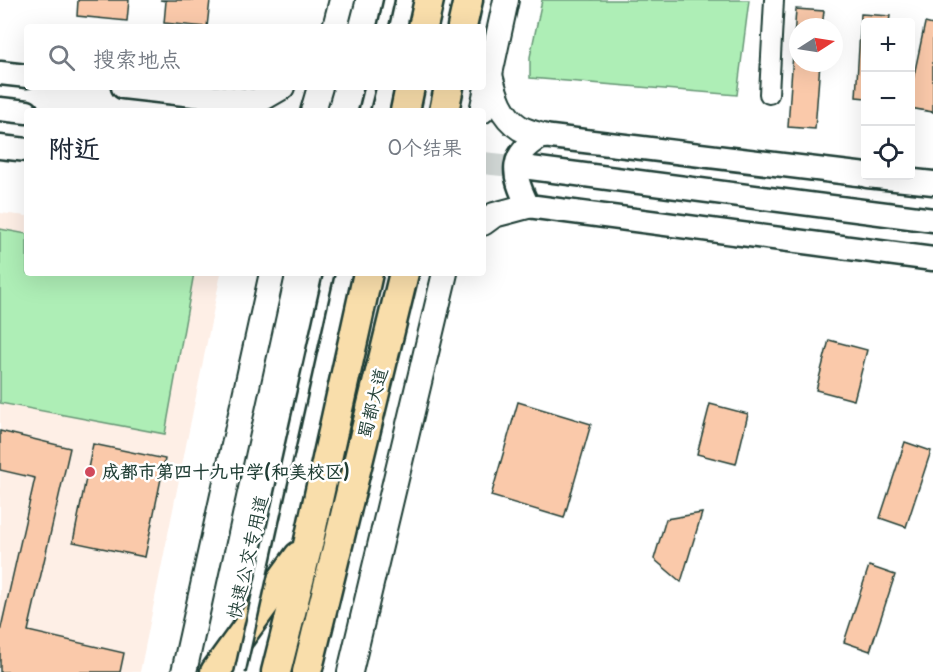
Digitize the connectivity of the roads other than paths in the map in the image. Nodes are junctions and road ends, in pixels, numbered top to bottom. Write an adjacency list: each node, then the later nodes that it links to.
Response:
1 (342, 0): 7 (main road)
2 (389, 0): 8 (lane)
3 (429, 0): 9 (highway)
4 (468, 0): 10 (highway)
5 (506, 0): 12 (main road)
6 (774, 0): 20 (street)
7 (336, 24)
8 (384, 24)
9 (424, 24)
10 (463, 24)
11 (0, 73): 13 (street)
12 (490, 74): 26 (main road); 29 (main road)
13 (24, 76)
14 (141, 90): 21 (street)
15 (277, 90): 21 (main road)
16 (319, 90): 22 (main road)
17 (369, 90): 23 (lane)
18 (409, 90): 24 (highway)
19 (448, 90): 25 (highway)
20 (770, 93)
21 (227, 104)
22 (314, 108)
23 (365, 108)
24 (406, 108)
25 (445, 108)
26 (483, 108)
27 (0, 109): 28 (street)
28 (24, 112)
29 (543, 136): 33 (street); 36 (street)
30 (0, 147): 31 (street)
31 (24, 150)
32 (523, 167): 37 (street)
33 (861, 174)
34 (908, 180): 35 (street)
35 (933, 183)
36 (528, 206): 38 (main road); 39 (street)
37 (933, 220)
38 (486, 221)
39 (933, 259)
40 (271, 276): 46 (main road)
41 (327, 276): 48 (lane, 快速公交专用道, bridge)
42 (367, 276): 45 (highway, 蜀都大道)
43 (404, 276): 50 (highway, 蜀都大道)
44 (444, 276): 51 (main road)
45 (308, 545): 47 (highway); 49 (highway, 蜀都大道)
46 (184, 672)
47 (215, 672)
48 (240, 672)
49 (276, 672)
50 (307, 672)
51 (350, 672)

